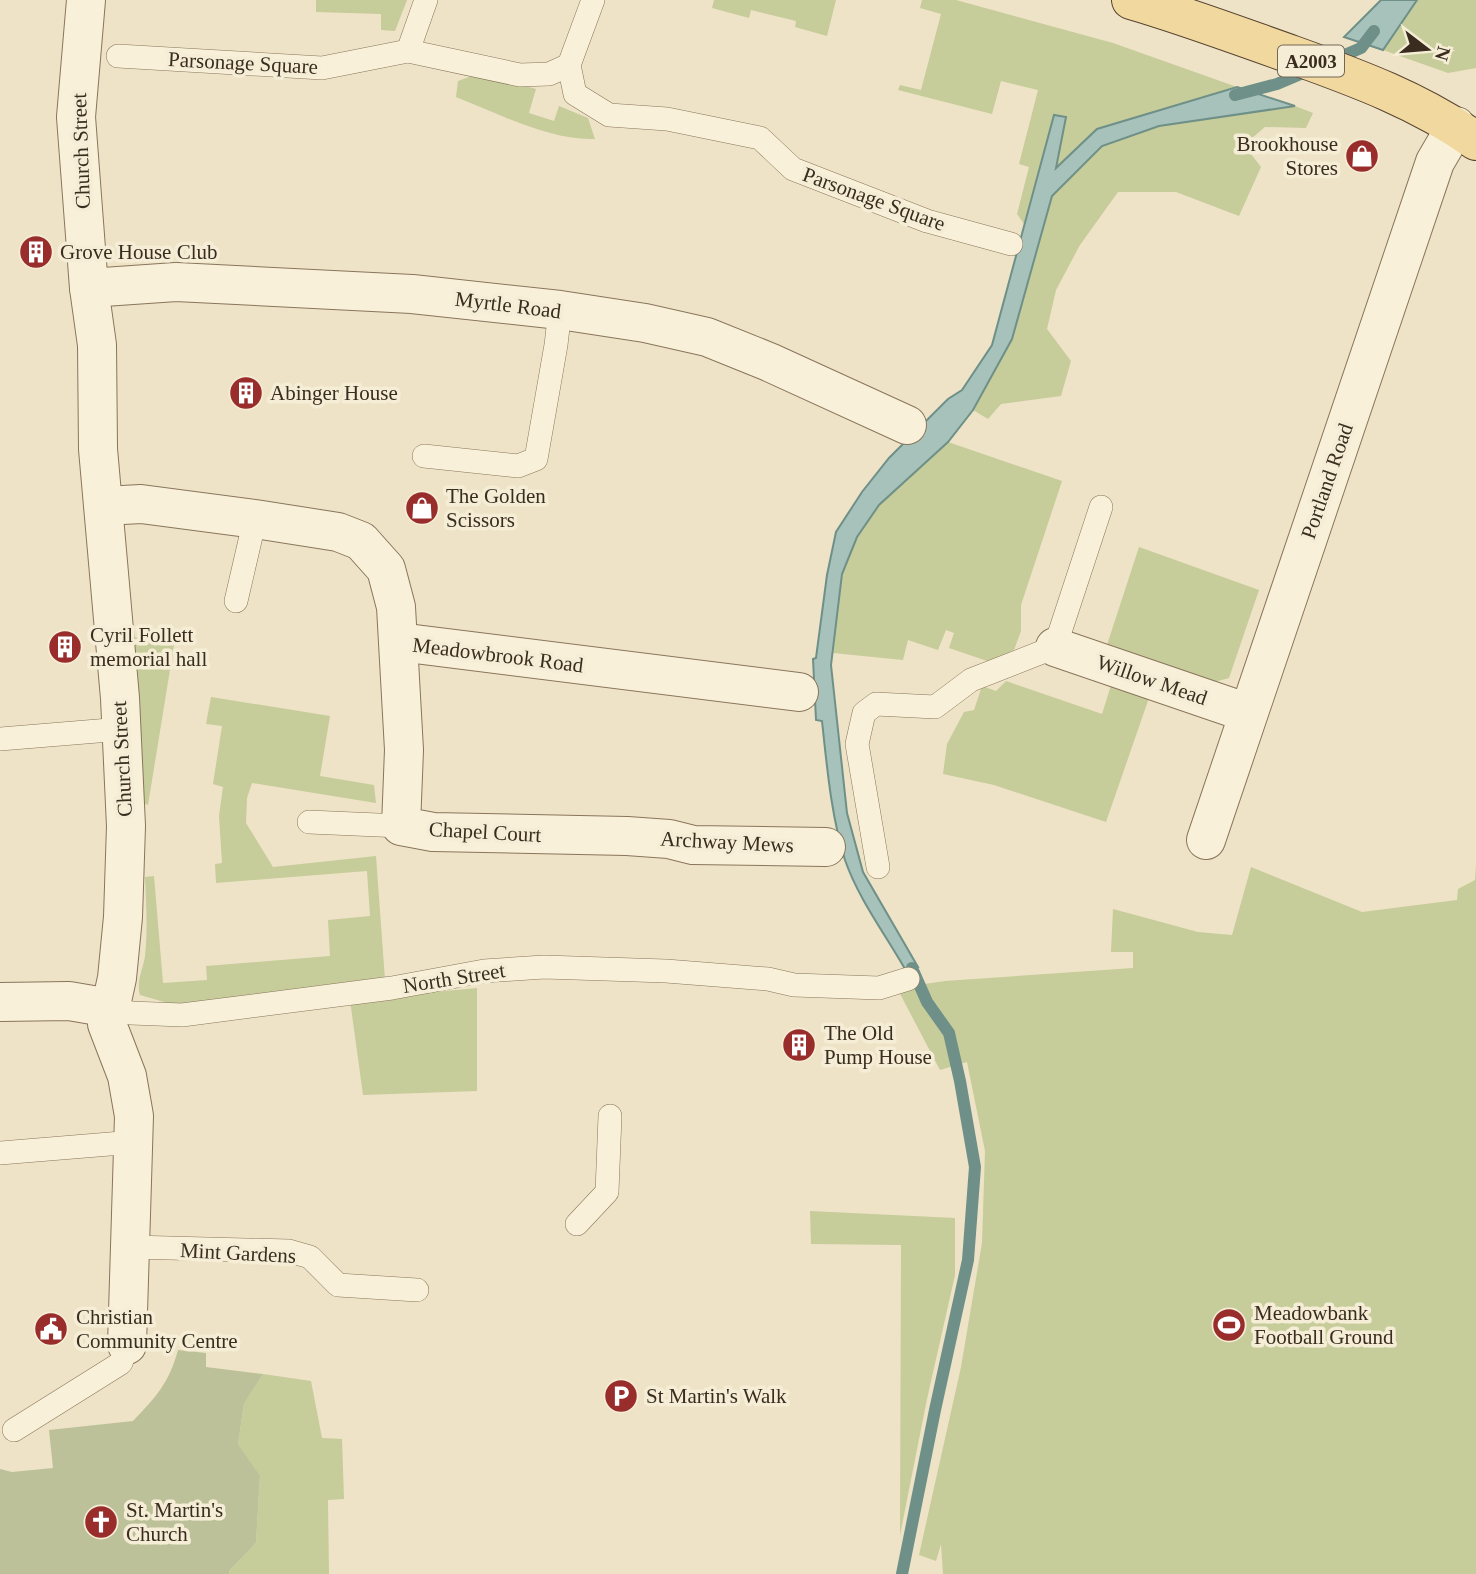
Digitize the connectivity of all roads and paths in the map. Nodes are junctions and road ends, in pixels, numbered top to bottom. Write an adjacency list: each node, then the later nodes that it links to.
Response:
1 (86, 0): 11 (street, Church Street)
2 (426, 0): 6 (lane)
3 (593, 0): 8 (lane)
4 (1132, 0): 5 (main road, A2003)
5 (1206, 11): 9 (main road, A2003)
6 (408, 51): 7 (lane, Parsonage Square); 8 (lane, Parsonage Square)
7 (118, 56)
8 (569, 65): 10 (lane, Parsonage Square)
9 (1466, 134): 22 (street, Portland Road)
10 (1011, 244)
11 (89, 288): 12 (street, Myrtle Road); 15 (street, Church Street)
12 (560, 310): 13 (street, Myrtle Road); 14 (lane)
13 (906, 425)
14 (424, 456)
15 (104, 506): 17 (street, Meadowbrook Road); 23 (street, Church Street)
16 (1101, 507): 20 (lane)
17 (255, 519): 18 (lane); 19 (street, Meadowbrook Road)
18 (236, 601)
19 (399, 642): 21 (street, Meadowbrook Road); 26 (street, Chapel Court)
20 (1055, 647): 22 (street, Willow Mead); 30 (lane)
21 (799, 692)
22 (1248, 713): 28 (street, Portland Road)
23 (122, 729): 24 (lane); 33 (street, Church Street)
24 (0, 739)
25 (309, 822): 26 (lane)
26 (401, 826): 27 (street, Chapel Court)
27 (628, 836): 29 (street, Archway Mews)
28 (1206, 840)
29 (826, 847)
30 (878, 867)
31 (908, 979): 33 (lane, North Street)
32 (0, 1002): 33 (street, North Street)
33 (110, 1008): 35 (street, Church Street)
34 (610, 1116): 37 (lane)
35 (134, 1142): 36 (lane); 38 (street, Church Street)
36 (0, 1153)
37 (577, 1224)
38 (131, 1247): 39 (lane, Mint Gardens); 40 (street, Church Street)
39 (417, 1290)
40 (127, 1345): 41 (lane)
41 (15, 1430)

